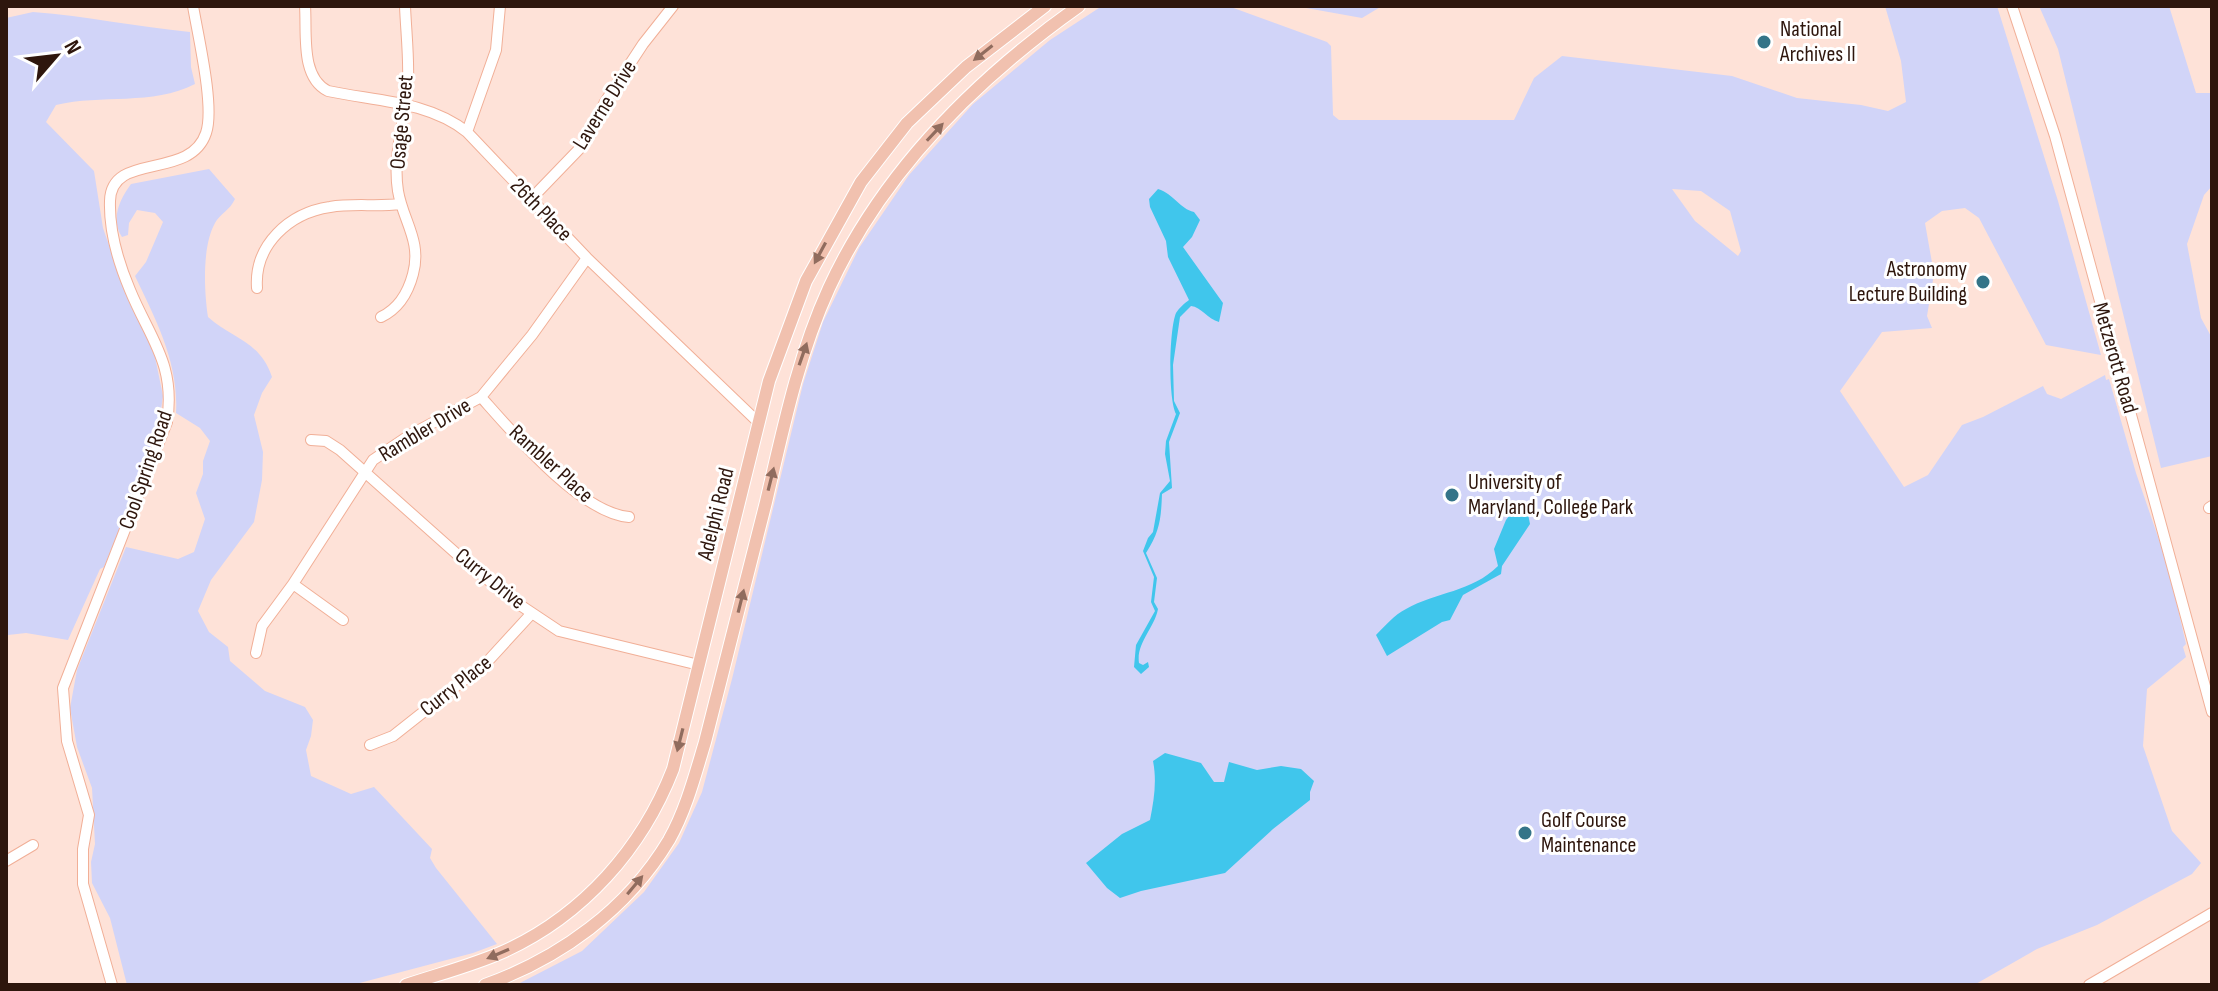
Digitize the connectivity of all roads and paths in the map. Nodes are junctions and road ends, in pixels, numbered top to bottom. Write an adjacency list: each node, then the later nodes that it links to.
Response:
1 (193, 6): 31 (street, Cool Spring Road)
2 (305, 6): 9 (street, 26th Place)
3 (405, 6): 9 (street, Osage Street)
4 (500, 6): 10 (street)
5 (673, 6): 11 (street, Laverne Drive)
6 (1045, 6): 17 (main road, Adelphi Road, one-way to 17)
7 (1079, 6): 33 (main road, Adelphi Road, one-way to 7)
8 (2012, 6): 26 (street, Metzerott Road)
9 (405, 105): 10 (street, 26th Place); 12 (street, Osage Street)
10 (467, 132): 11 (street, 26th Place)
11 (531, 199): 13 (street, 26th Place)
12 (400, 204): 14 (street); 15 (street, Osage Street)
13 (587, 258): 16 (street, Rambler Drive); 17 (street, 26th Place)
14 (257, 288)
15 (381, 317)
16 (481, 397): 19 (street, Rambler Drive); 20 (street, Rambler Place)
17 (759, 423): 25 (main road, Adelphi Road)
18 (311, 440): 19 (street, Curry Drive)
19 (365, 472): 21 (street, Rambler Drive); 22 (street, Curry Drive)
20 (629, 517)
21 (293, 584): 23 (street); 24 (street, Rambler Drive)
22 (532, 613): 25 (street, Curry Drive); 27 (street, Curry Place)
23 (343, 620)
24 (256, 653)
25 (699, 665): 32 (main road, Adelphi Road, one-way to 32)
26 (2212, 712)
27 (370, 745)
28 (33, 845): 29 (street)
29 (6, 861)
30 (2212, 913): 34 (street)
31 (112, 985)
32 (406, 985)
33 (485, 985)
34 (2089, 985)

